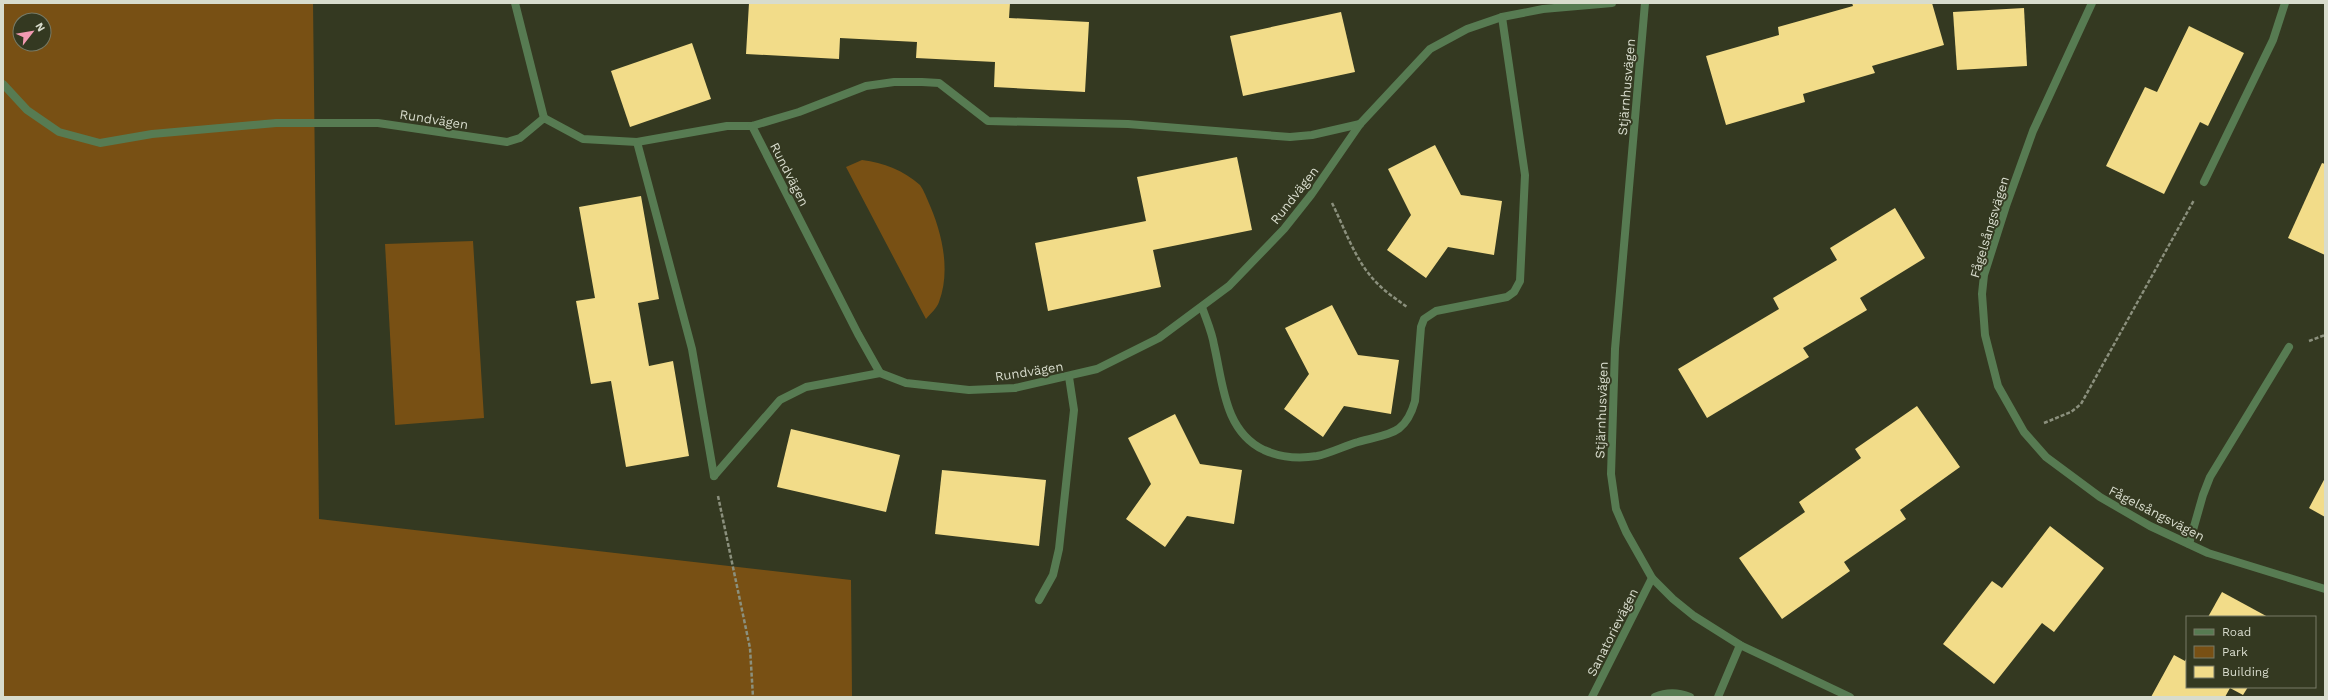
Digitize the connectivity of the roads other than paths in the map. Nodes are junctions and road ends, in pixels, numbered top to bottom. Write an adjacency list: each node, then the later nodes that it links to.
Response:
1 (515, 3): 8 (street)
2 (1612, 3): 6 (street, Rundvägen)
3 (1645, 3): 18 (street, Stjärnhusvägen)
4 (2092, 3): 17 (street, Fågelsångsvägen)
5 (2285, 3): 12 (street)
6 (1502, 17): 9 (street, Rundvägen); 13 (street)
7 (3, 84): 8 (street, Rundvägen)
8 (544, 118): 11 (street)
9 (1360, 124): 10 (street); 13 (street, Rundvägen)
10 (752, 126): 11 (street); 15 (street, Rundvägen)
11 (637, 142): 15 (street)
12 (2204, 182)
13 (1202, 307): 16 (street, Rundvägen)
14 (2289, 347): 17 (street)
15 (880, 373): 16 (street, Rundvägen)
16 (1069, 377): 20 (street)
17 (2189, 544): 19 (street, Fågelsångsvägen)
18 (1652, 578): 21 (street, Stjärnhusvägen); 22 (street, Sanatorievägen)
19 (2325, 589)
20 (1039, 600)
21 (1740, 645): 25 (street); 26 (street, Stjärnhusvägen)
22 (1592, 697)
23 (1655, 697): 24 (street)
24 (1690, 697)
25 (1718, 697)
26 (1850, 697)

